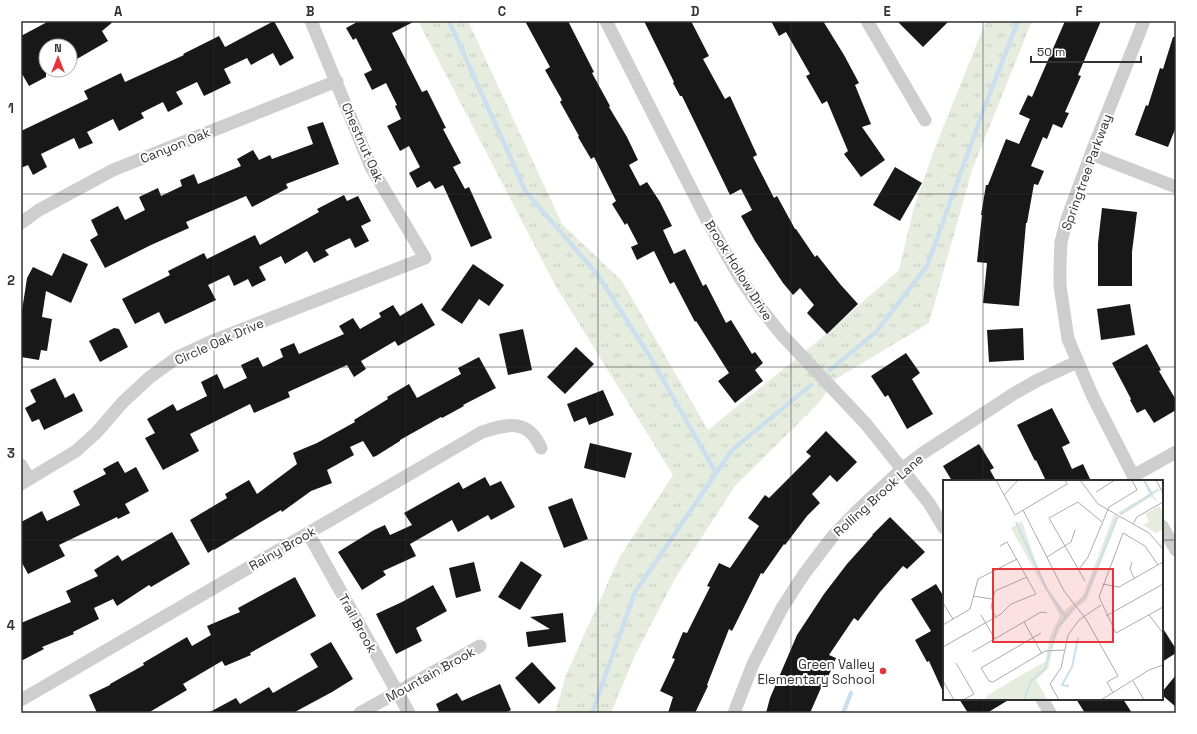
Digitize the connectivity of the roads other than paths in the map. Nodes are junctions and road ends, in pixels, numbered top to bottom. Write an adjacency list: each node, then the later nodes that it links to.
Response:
1 (311, 21): 5 (street, Chestnut Oak)
2 (606, 21): 15 (street, Brook Hollow Drive)
3 (867, 21): 6 (street)
4 (1144, 21): 7 (street, Springtree Parkway)
5 (337, 81): 9 (street, Canyon Oak); 10 (street, Chestnut Oak)
6 (925, 120)
7 (1091, 154): 8 (street); 11 (street, Springtree Parkway)
8 (1176, 187)
9 (21, 223)
10 (425, 258): 17 (street, Circle Oak Drive)
11 (1077, 362): 15 (street, Rolling Brook Lane); 16 (street, Springtree Parkway)
12 (541, 448): 20 (street, Rainy Brook)
13 (1176, 452): 16 (street)
14 (21, 465): 17 (street)
15 (902, 469): 18 (street, Brook Hollow Drive); 28 (street, Rolling Brook Lane)
16 (1134, 479)
17 (25, 481)
18 (943, 526)
19 (1163, 528): 21 (street)
20 (308, 533): 23 (street, Trail Brook); 24 (street, Rainy Brook)
21 (1176, 550)
22 (480, 646): 23 (street, Mountain Brook)
23 (396, 692): 26 (street, Mountain Brook); 27 (street, Trail Brook)
24 (21, 700)
25 (1043, 700): 29 (street)
26 (360, 713)
27 (409, 713)
28 (734, 713)
29 (1050, 713)

